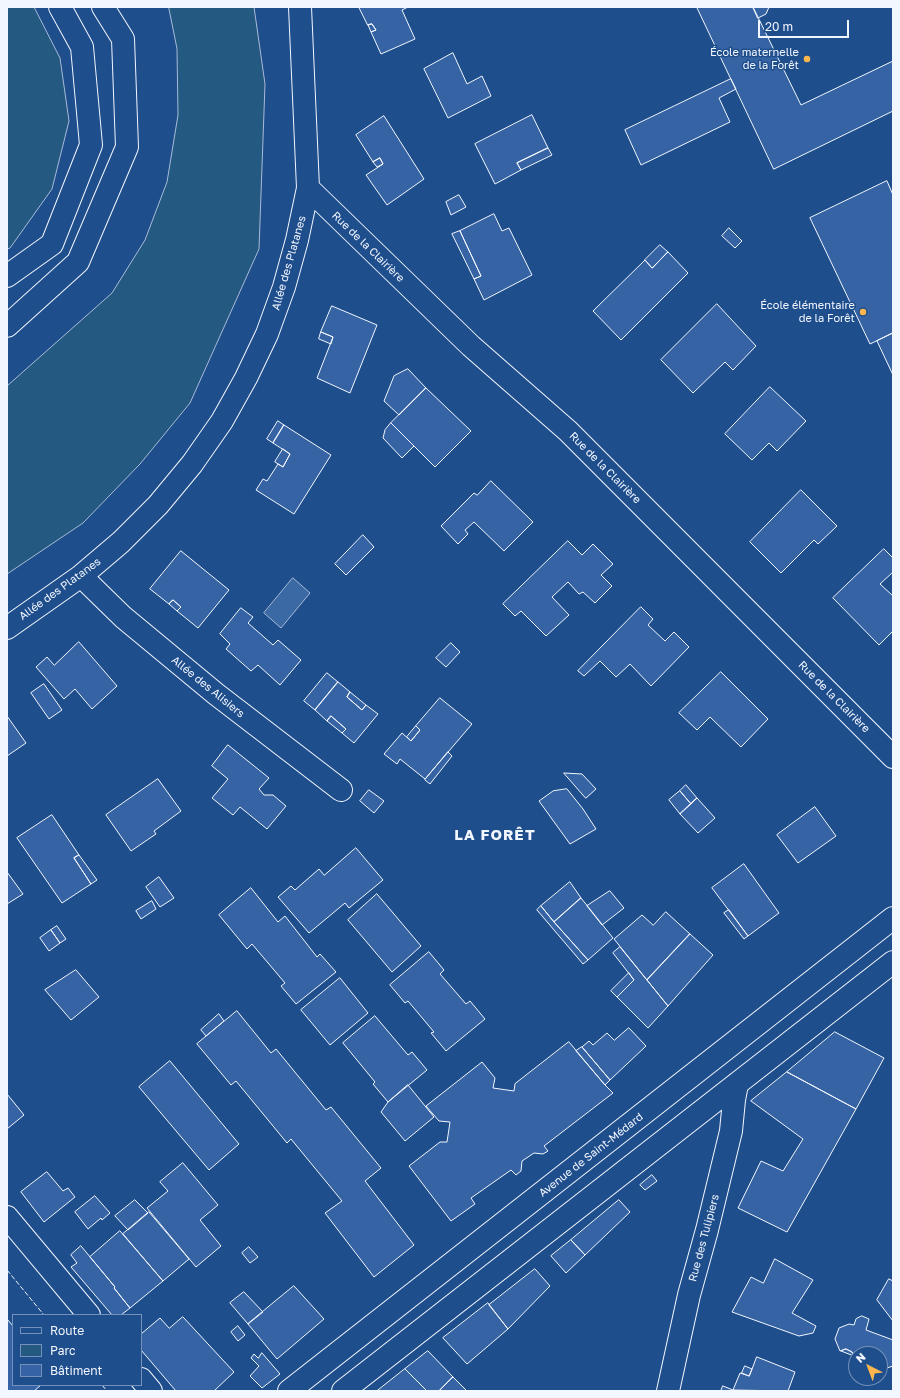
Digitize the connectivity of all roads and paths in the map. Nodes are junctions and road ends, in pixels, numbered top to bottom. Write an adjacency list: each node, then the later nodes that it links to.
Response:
1 (60, 7): 5 (main road)
2 (104, 7): 6 (main road)
3 (300, 7): 4 (main road, Allée des Platanes)
4 (308, 188): 7 (main road, Allée des Platanes); 9 (main road, Rue de la Clairière)
5 (7, 276)
6 (7, 326)
7 (81, 576): 8 (main road, Allée des Platanes); 10 (main road, Allée des Alisiers)
8 (7, 628)
9 (893, 757)
10 (341, 790)
11 (893, 918): 18 (main road, Avenue de Saint-Médard)
12 (893, 962): 13 (main road)
13 (738, 1084): 19 (main road); 20 (main road, Rue des Tulipiers)
14 (7, 1217): 15 (main road)
15 (88, 1314)
16 (142, 1380): 17 (main road)
17 (151, 1391)
18 (289, 1391)
19 (343, 1391)
20 (668, 1391)

